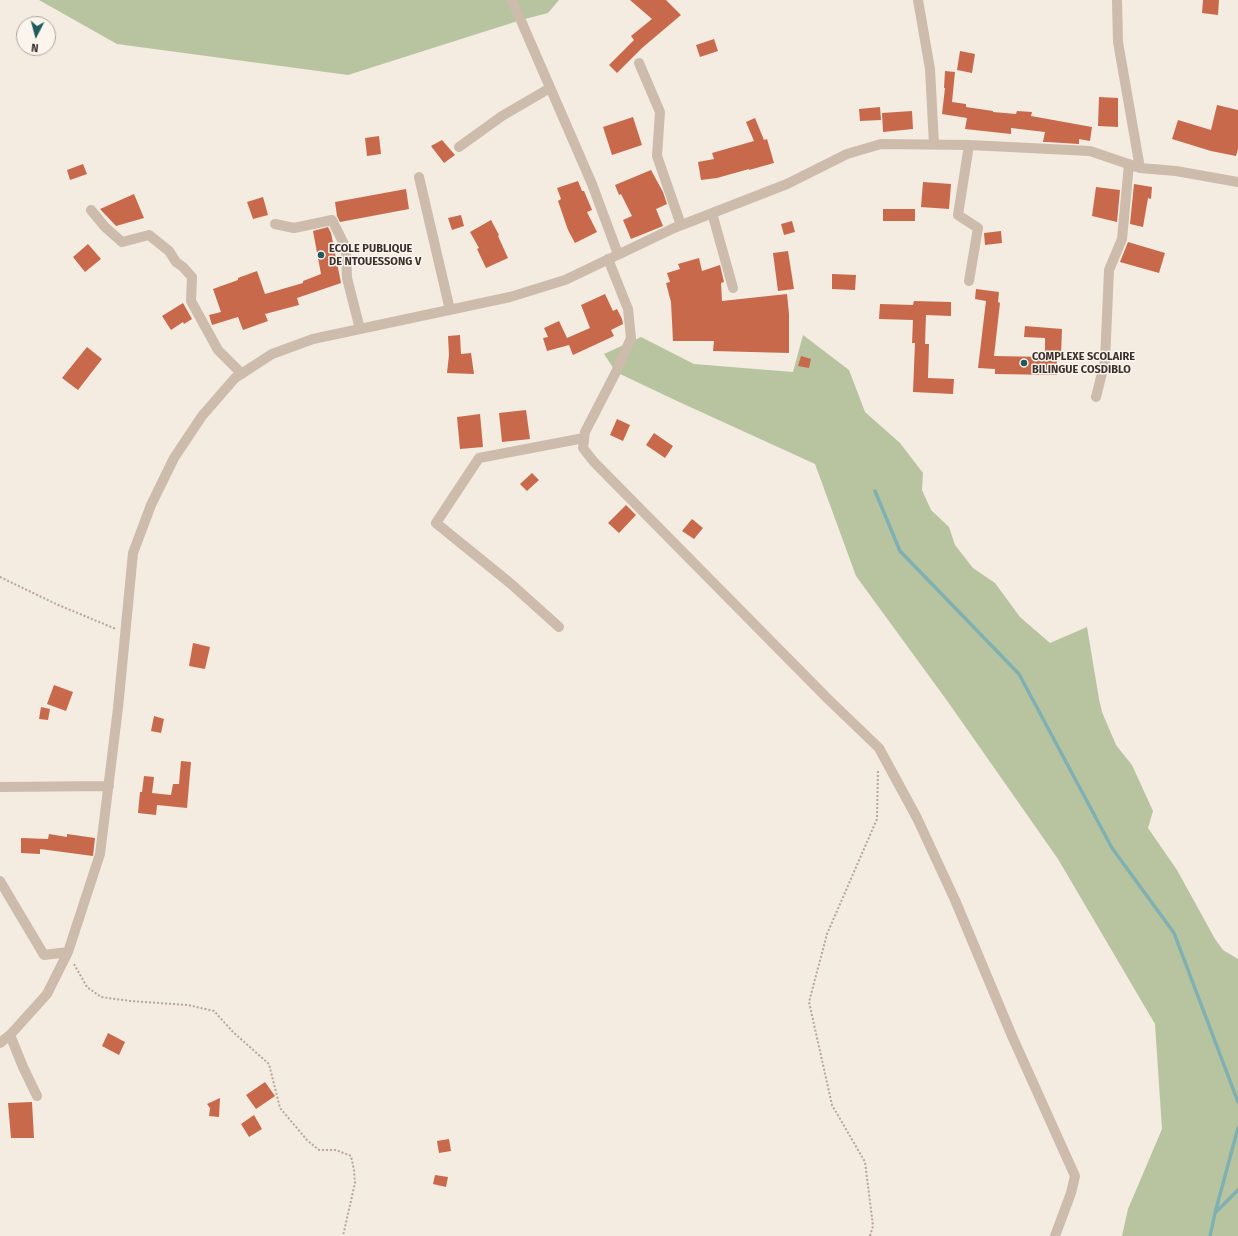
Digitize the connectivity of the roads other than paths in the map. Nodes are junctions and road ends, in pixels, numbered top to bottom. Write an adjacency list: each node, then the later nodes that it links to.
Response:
1 (512, 0): 5 (street)
2 (918, 0): 6 (street)
3 (1117, 0): 10 (street)
4 (639, 63): 16 (street)
5 (550, 88): 8 (street); 17 (street)
6 (934, 144): 7 (street); 14 (street)
7 (969, 145): 9 (street); 19 (street)
8 (459, 147)
9 (1129, 164): 10 (street); 24 (street)
10 (1140, 168): 12 (street)
11 (418, 177): 21 (street)
12 (1238, 182)
13 (91, 210): 23 (street)
14 (712, 213): 16 (street); 20 (street)
15 (275, 224): 22 (street)
16 (681, 225): 17 (street)
17 (618, 254): 18 (street)
18 (608, 259): 21 (street); 25 (street)
19 (969, 281)
20 (734, 288)
21 (450, 310): 22 (street)
22 (360, 329): 23 (street)
23 (242, 374): 27 (street)
24 (1096, 397)
25 (584, 438): 26 (street); 34 (street)
26 (559, 627)
27 (108, 786): 28 (street); 30 (street)
28 (0, 787)
29 (0, 881): 30 (street)
30 (68, 952): 31 (street)
31 (10, 1035): 32 (street); 33 (street)
32 (0, 1043)
33 (37, 1096)
34 (1055, 1236)

